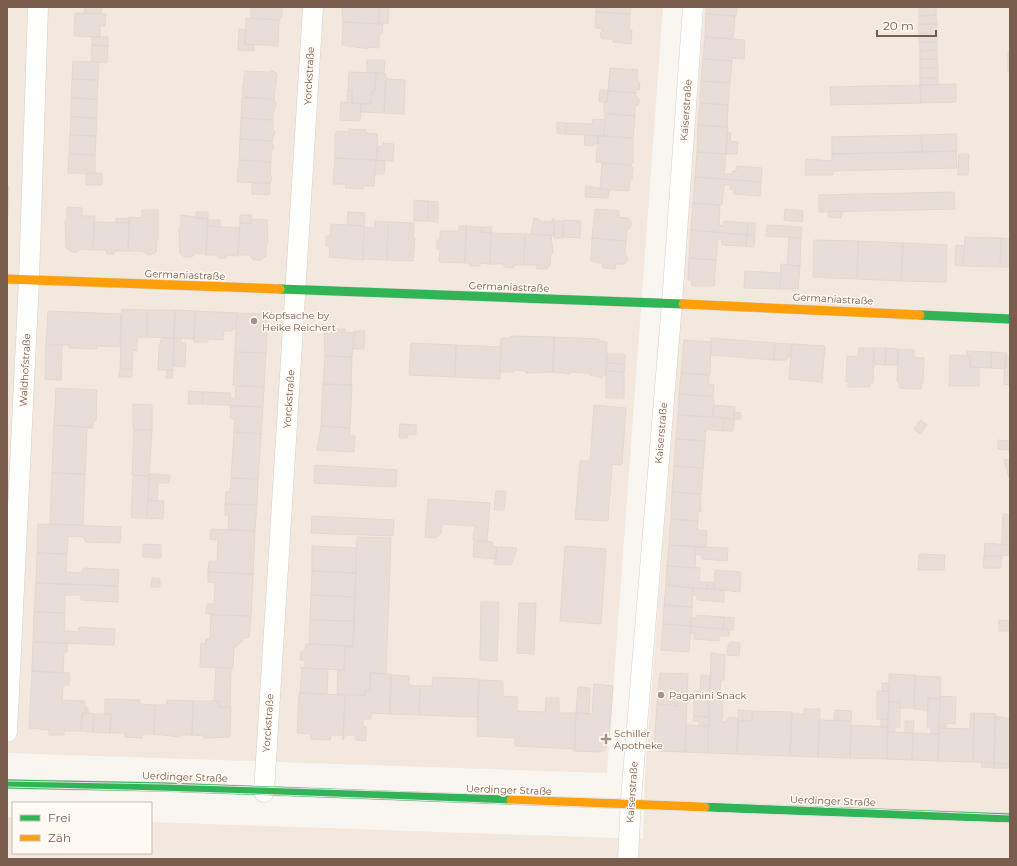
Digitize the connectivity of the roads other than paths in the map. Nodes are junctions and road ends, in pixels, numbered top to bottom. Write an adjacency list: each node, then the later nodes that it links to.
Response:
1 (38, 7): 5 (street, Waldhofstraße)
2 (313, 7): 6 (street, Yorckstraße)
3 (693, 7): 7 (street, Kaiserstraße)
4 (7, 279): 5 (street, Germaniastraße)
5 (29, 280): 6 (street, Germaniastraße); 9 (street, Waldhofstraße)
6 (296, 291): 7 (street, Germaniastraße); 11 (street, Yorckstraße)
7 (672, 303): 8 (street, Germaniastraße); 12 (street, Kaiserstraße)
8 (1010, 319)
9 (7, 732)
10 (7, 784): 11 (street, Uerdinger Straße)
11 (264, 792): 12 (street, Uerdinger Straße)
12 (631, 805): 13 (street, Uerdinger Straße); 14 (street, Kaiserstraße)
13 (1010, 818)
14 (628, 859)

